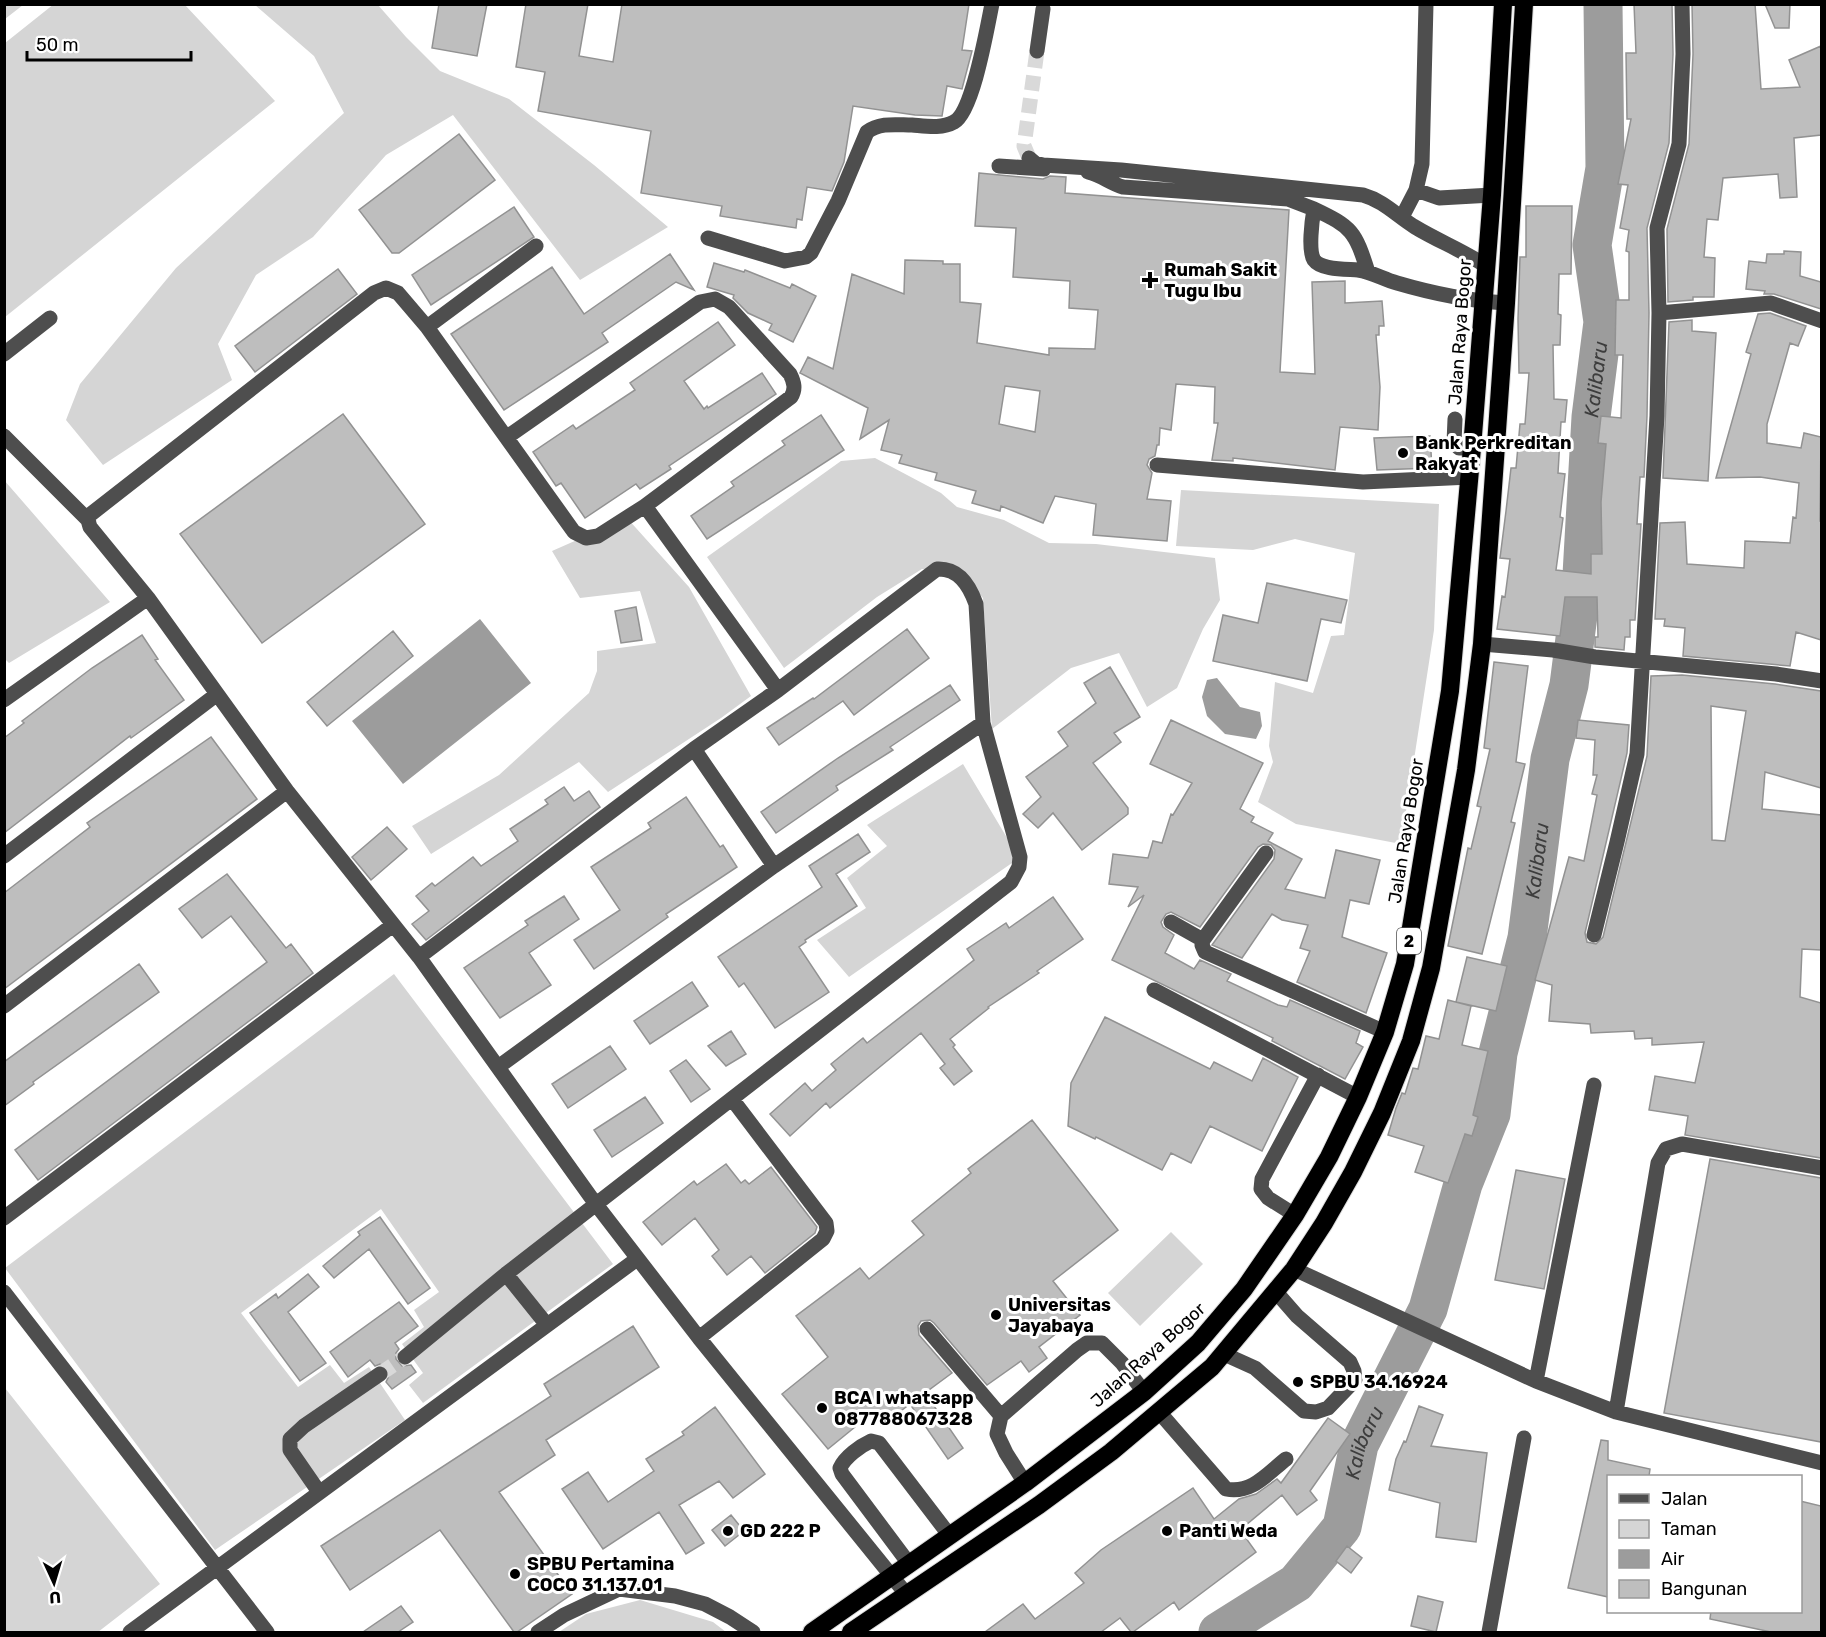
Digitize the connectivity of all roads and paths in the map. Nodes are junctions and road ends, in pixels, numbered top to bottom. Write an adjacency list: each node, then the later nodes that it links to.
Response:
1 (992, 4): 14 (street)
2 (1426, 4): 10 (street)
3 (1503, 4): 11 (highway, Jalan Raya Bogor / 2)
4 (1524, 4): 19 (highway, 2)
5 (1682, 4): 20 (street)
6 (1043, 9): 7 (street)
7 (1037, 51)
8 (1029, 158): 13 (street)
9 (999, 166): 12 (street)
10 (1416, 190): 11 (street); 13 (street)
11 (1492, 195): 16 (highway, Jalan Raya Bogor / 2)
12 (1314, 209): 17 (street); 17 (street)
13 (1402, 217): 16 (street)
14 (708, 238)
15 (536, 246): 23 (street)
16 (1486, 266): 18 (highway, Jalan Raya Bogor / 2)
17 (1368, 272): 18 (street)
18 (1483, 302): 19 (street); 28 (highway, Jalan Raya Bogor / 2)
19 (1506, 303): 34 (highway, 2)
20 (1659, 313): 22 (street); 35 (street)
21 (50, 318): 24 (street)
22 (1821, 321)
23 (427, 327): 27 (street); 32 (street)
24 (4, 354)
25 (1455, 419): 28 (street)
26 (4, 436): 32 (street)
27 (507, 437): 31 (street); 31 (street)
28 (1472, 448): 30 (highway, Jalan Raya Bogor / 2)
29 (1156, 465): 30 (street)
30 (1470, 477): 53 (highway, Jalan Raya Bogor / 2)
31 (645, 506): 37 (street)
32 (88, 520): 33 (street)
33 (148, 598): 38 (street); 39 (street)
34 (1482, 644): 35 (street); 65 (highway, 2)
35 (1641, 662): 36 (street); 48 (street)
36 (1821, 681)
37 (778, 690): 40 (street); 41 (street)
38 (216, 694): 42 (street); 44 (street)
39 (4, 700)
40 (983, 723): 45 (street); 58 (street)
41 (694, 749): 45 (street); 50 (street)
42 (286, 791): 47 (street); 52 (street)
43 (1266, 853): 49 (street)
44 (4, 856)
45 (774, 866): 54 (street)
46 (1172, 922): 49 (street)
47 (393, 925): 50 (street); 62 (street)
48 (1594, 935)
49 (1203, 940): 53 (street)
50 (420, 957): 54 (street)
51 (1154, 990): 55 (street)
52 (4, 1006)
53 (1385, 1032): 57 (highway, Jalan Raya Bogor / 2)
54 (498, 1066): 60 (street)
55 (1318, 1075): 57 (street); 61 (street)
56 (1594, 1085): 75 (street)
57 (1358, 1097): 61 (highway, Jalan Raya Bogor / 2)
58 (732, 1098): 60 (street); 71 (street)
59 (1821, 1168): 77 (street)
60 (595, 1203): 64 (street); 66 (street)
61 (1295, 1215): 63 (highway, Jalan Raya Bogor / 2)
62 (4, 1218)
63 (1270, 1254): 65 (highway); 76 (highway, Jalan Raya Bogor / 2)
64 (637, 1258): 69 (street); 71 (street)
65 (1294, 1269): 68 (highway, 2); 75 (street)
66 (506, 1274): 69 (street); 73 (street)
67 (4, 1292): 87 (street)
68 (1276, 1292): 72 (highway, 2); 72 (street)
69 (547, 1325): 84 (street)
70 (927, 1329): 79 (street)
71 (699, 1338): 88 (street)
72 (1224, 1354): 78 (highway, 2)
73 (405, 1357)
74 (380, 1374): 84 (street)
75 (1536, 1381): 77 (street)
76 (1144, 1392): 79 (street); 83 (highway, Jalan Raya Bogor / 2)
77 (1616, 1412): 82 (street)
78 (1160, 1413): 81 (street); 89 (highway, 2)
79 (1000, 1416): 83 (street)
80 (1524, 1438): 96 (street)
81 (1286, 1460)
82 (1821, 1463)
83 (1025, 1483): 85 (highway, Jalan Raya Bogor / 2)
84 (319, 1492): 87 (street)
85 (950, 1536): 86 (highway, Jalan Raya Bogor / 2); 86 (street)
86 (910, 1565): 88 (highway, Jalan Raya Bogor / 2)
87 (217, 1568): 90 (street); 91 (street)
88 (892, 1577): 89 (street); 94 (highway, Jalan Raya Bogor / 2)
89 (907, 1595): 95 (highway, 2)
90 (130, 1632)
91 (267, 1632)
92 (538, 1632): 93 (street)
93 (753, 1632)
94 (812, 1632)
95 (851, 1632)
96 (1489, 1632)

